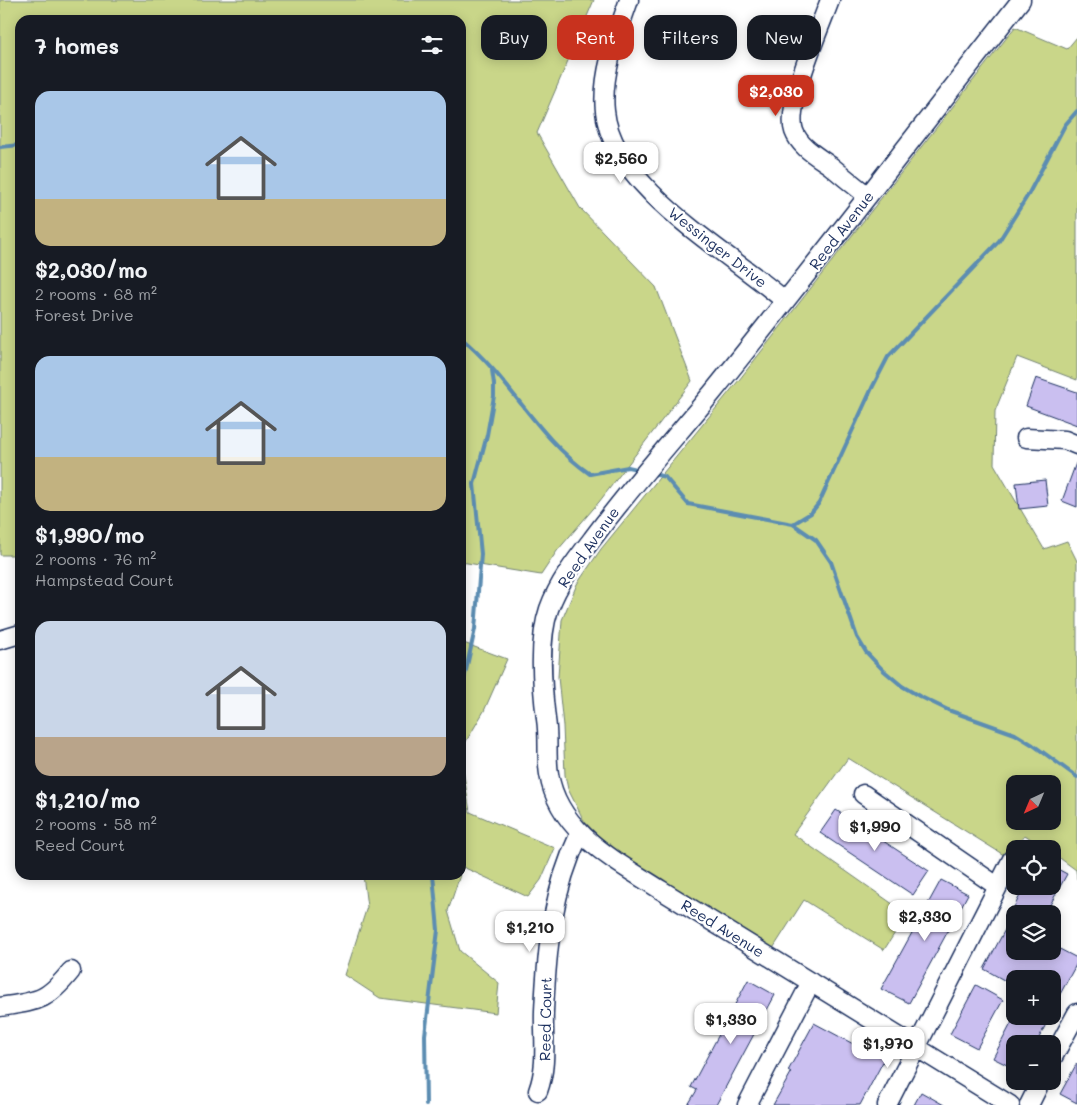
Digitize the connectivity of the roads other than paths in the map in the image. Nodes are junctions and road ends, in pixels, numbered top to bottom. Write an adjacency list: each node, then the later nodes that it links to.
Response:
1 (629, 0): 5 (street, Wessinger Drive)
2 (830, 0): 4 (street)
3 (1021, 0): 4 (street, Reed Avenue)
4 (868, 196): 5 (street, Reed Avenue)
5 (785, 301): 11 (street, Reed Avenue)
6 (1026, 438): 7 (street)
7 (1077, 445)
8 (15, 636): 9 (street)
9 (0, 640)
10 (863, 794): 13 (street)
11 (580, 833): 15 (street, Reed Avenue); 20 (street, Reed Court)
12 (1006, 870): 13 (street)
13 (997, 886): 19 (street)
14 (71, 971): 16 (street)
15 (811, 982): 19 (street, Reed Avenue); 22 (street)
16 (0, 1007)
17 (1077, 1013): 18 (street)
18 (1061, 1042)
19 (917, 1048): 23 (street); 24 (street, Reed Avenue)
20 (538, 1090)
21 (1036, 1090): 25 (street)
22 (747, 1105)
23 (887, 1105)
24 (1010, 1105)
25 (1029, 1105)

